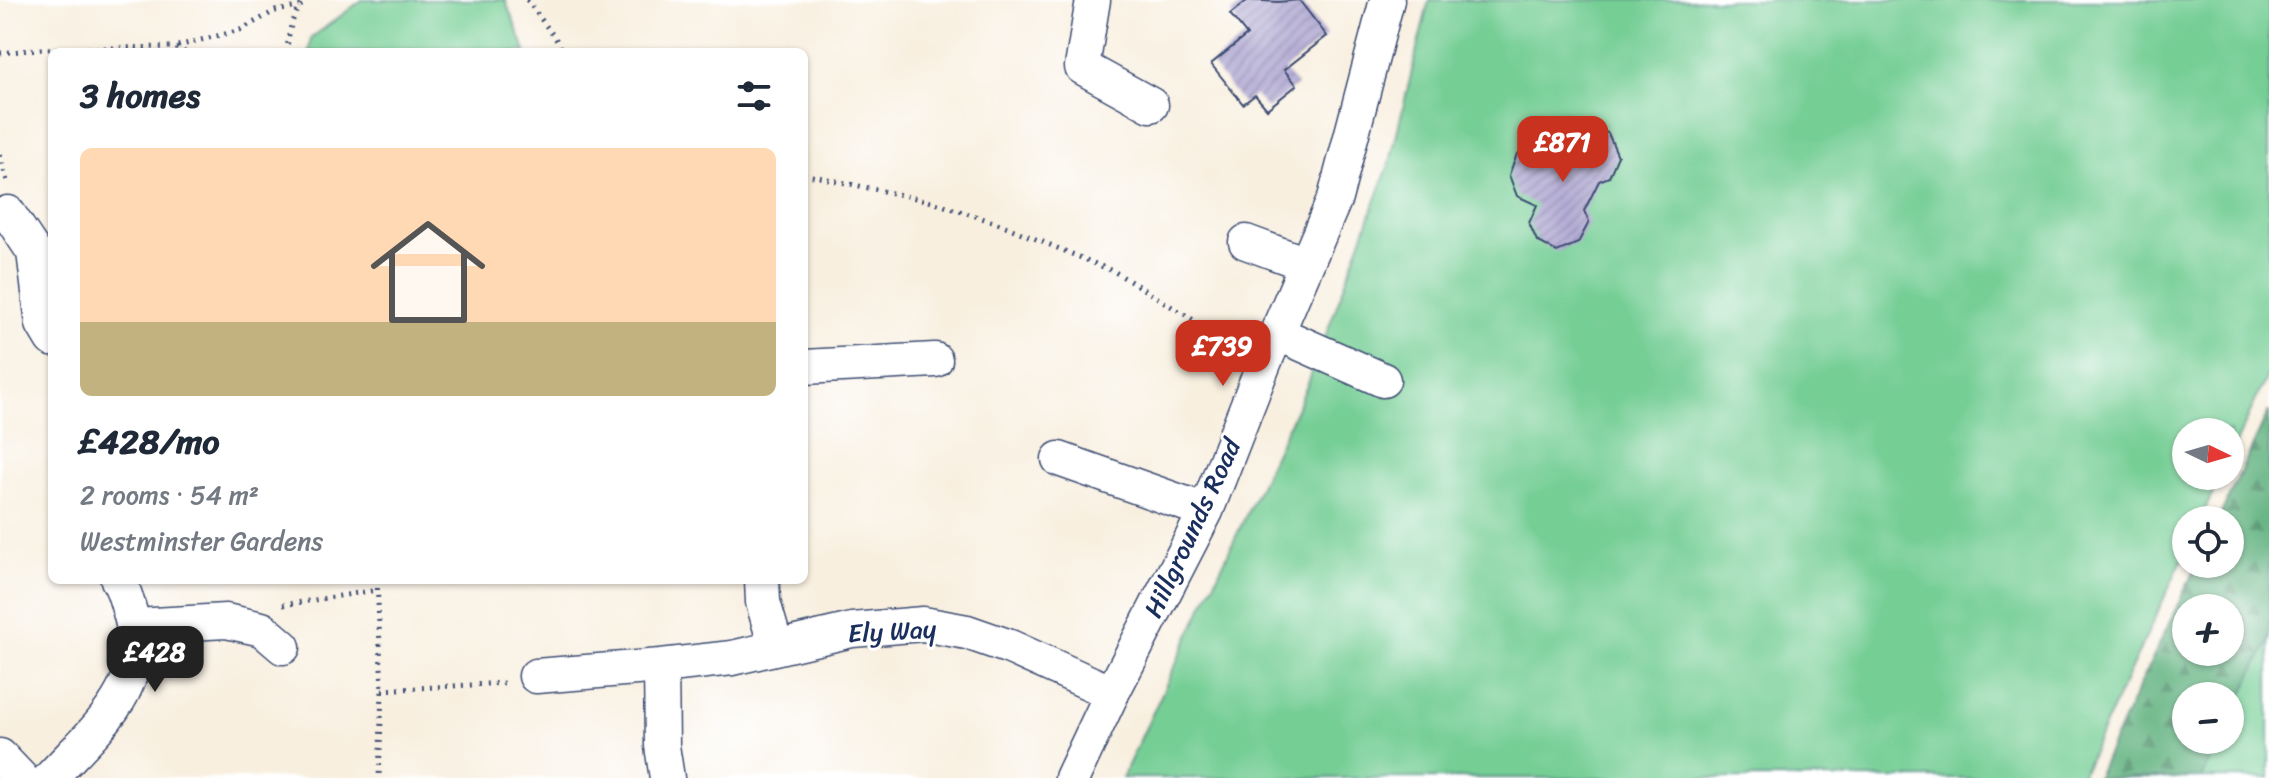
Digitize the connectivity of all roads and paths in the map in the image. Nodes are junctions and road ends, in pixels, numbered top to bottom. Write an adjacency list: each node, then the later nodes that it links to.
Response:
1 (306, 0): 5 (path)
2 (527, 0): 9 (path)
3 (1093, 0): 12 (street)
4 (1387, 0): 16 (street, Hillgrounds Road)
5 (299, 7): 6 (path); 8 (path)
6 (174, 47): 7 (path)
7 (107, 48)
8 (287, 48)
9 (560, 48)
10 (48, 49): 11 (path)
11 (0, 53)
12 (1151, 105)
13 (808, 175): 18 (path)
14 (8, 213): 17 (street)
15 (1246, 242): 16 (street)
16 (1306, 264): 18 (street, Hillgrounds Road)
17 (48, 332)
18 (1271, 348): 21 (street); 23 (street, Hillgrounds Road)
19 (935, 360): 20 (street)
20 (808, 367)
21 (1383, 380)
22 (1059, 459): 23 (street)
23 (1206, 511): 34 (street, Hillgrounds Road)
24 (119, 584): 28 (street)
25 (377, 584): 27 (path)
26 (762, 584): 30 (street)
27 (377, 590): 29 (path); 33 (path)
28 (135, 626): 29 (street); 37 (street)
29 (272, 627)
30 (776, 647): 31 (street, Ely Way); 34 (street, Ely Way)
31 (661, 666): 32 (street, Ely Way); 39 (street)
32 (536, 676): 33 (path)
33 (382, 690): 38 (path)
34 (1112, 693): 40 (street, Hillgrounds Road)
35 (0, 756): 36 (street)
36 (21, 778)
37 (50, 778)
38 (379, 778)
39 (667, 778)
40 (1072, 778)

